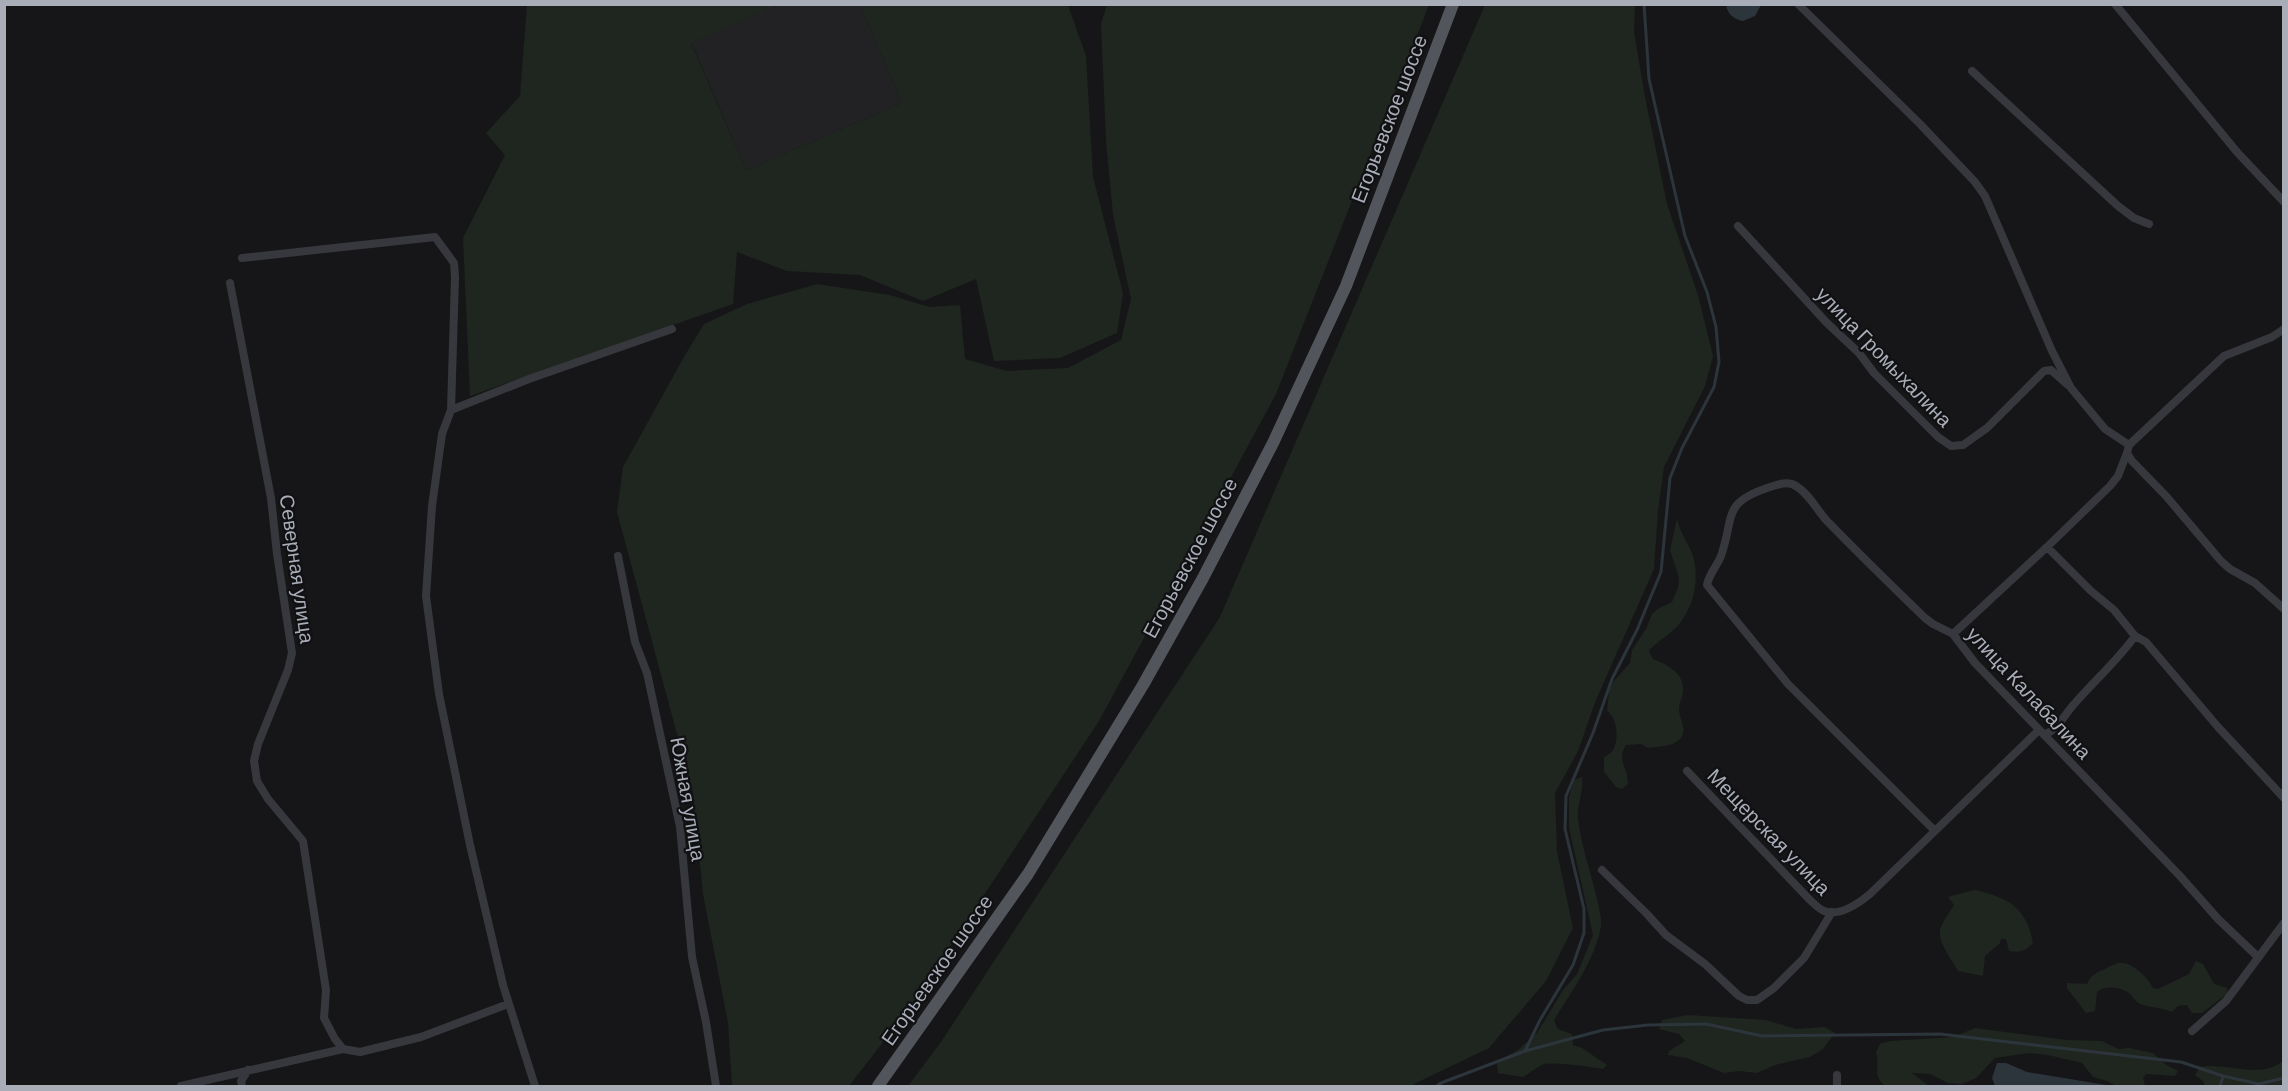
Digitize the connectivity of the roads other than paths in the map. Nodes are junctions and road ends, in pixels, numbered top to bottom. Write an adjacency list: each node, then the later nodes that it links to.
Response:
1 (1453, 4): 37 (main road, Егорьевское шоссе)
2 (1798, 4): 12 (street)
3 (2115, 4): 5 (street)
4 (1972, 71): 6 (street)
5 (2283, 202)
6 (2149, 224)
7 (1738, 226): 12 (street, улица Громыхалина)
8 (242, 258): 13 (street)
9 (230, 283): 30 (street, Северная улица)
10 (672, 329): 13 (street)
11 (2283, 329): 14 (street)
12 (2071, 388): 14 (street)
13 (451, 410): 28 (street)
14 (2128, 449): 15 (street); 17 (street)
15 (2047, 547): 18 (street); 19 (street)
16 (618, 556): 36 (street, Южная улица)
17 (2283, 609)
18 (1953, 634): 20 (street, улица Калабалина); 23 (street, улица Калабалина)
19 (2135, 636): 20 (street); 22 (street)
20 (2042, 733): 23 (street); 27 (street, улица Калабалина)
21 (1687, 771): 25 (street, Мещерская улица)
22 (2283, 798)
23 (1934, 830): 25 (street)
24 (1602, 870): 25 (street, Мещерская улица)
25 (1832, 912)
26 (2283, 923): 27 (street)
27 (2258, 957): 29 (street)
28 (508, 1004): 30 (street); 35 (street)
29 (2192, 1031)
30 (343, 1049): 31 (street)
31 (248, 1070): 33 (street); 34 (street)
32 (1837, 1075): 38 (street)
33 (181, 1086)
34 (242, 1086)
35 (535, 1086)
36 (716, 1086)
37 (878, 1086)
38 (1837, 1086)

